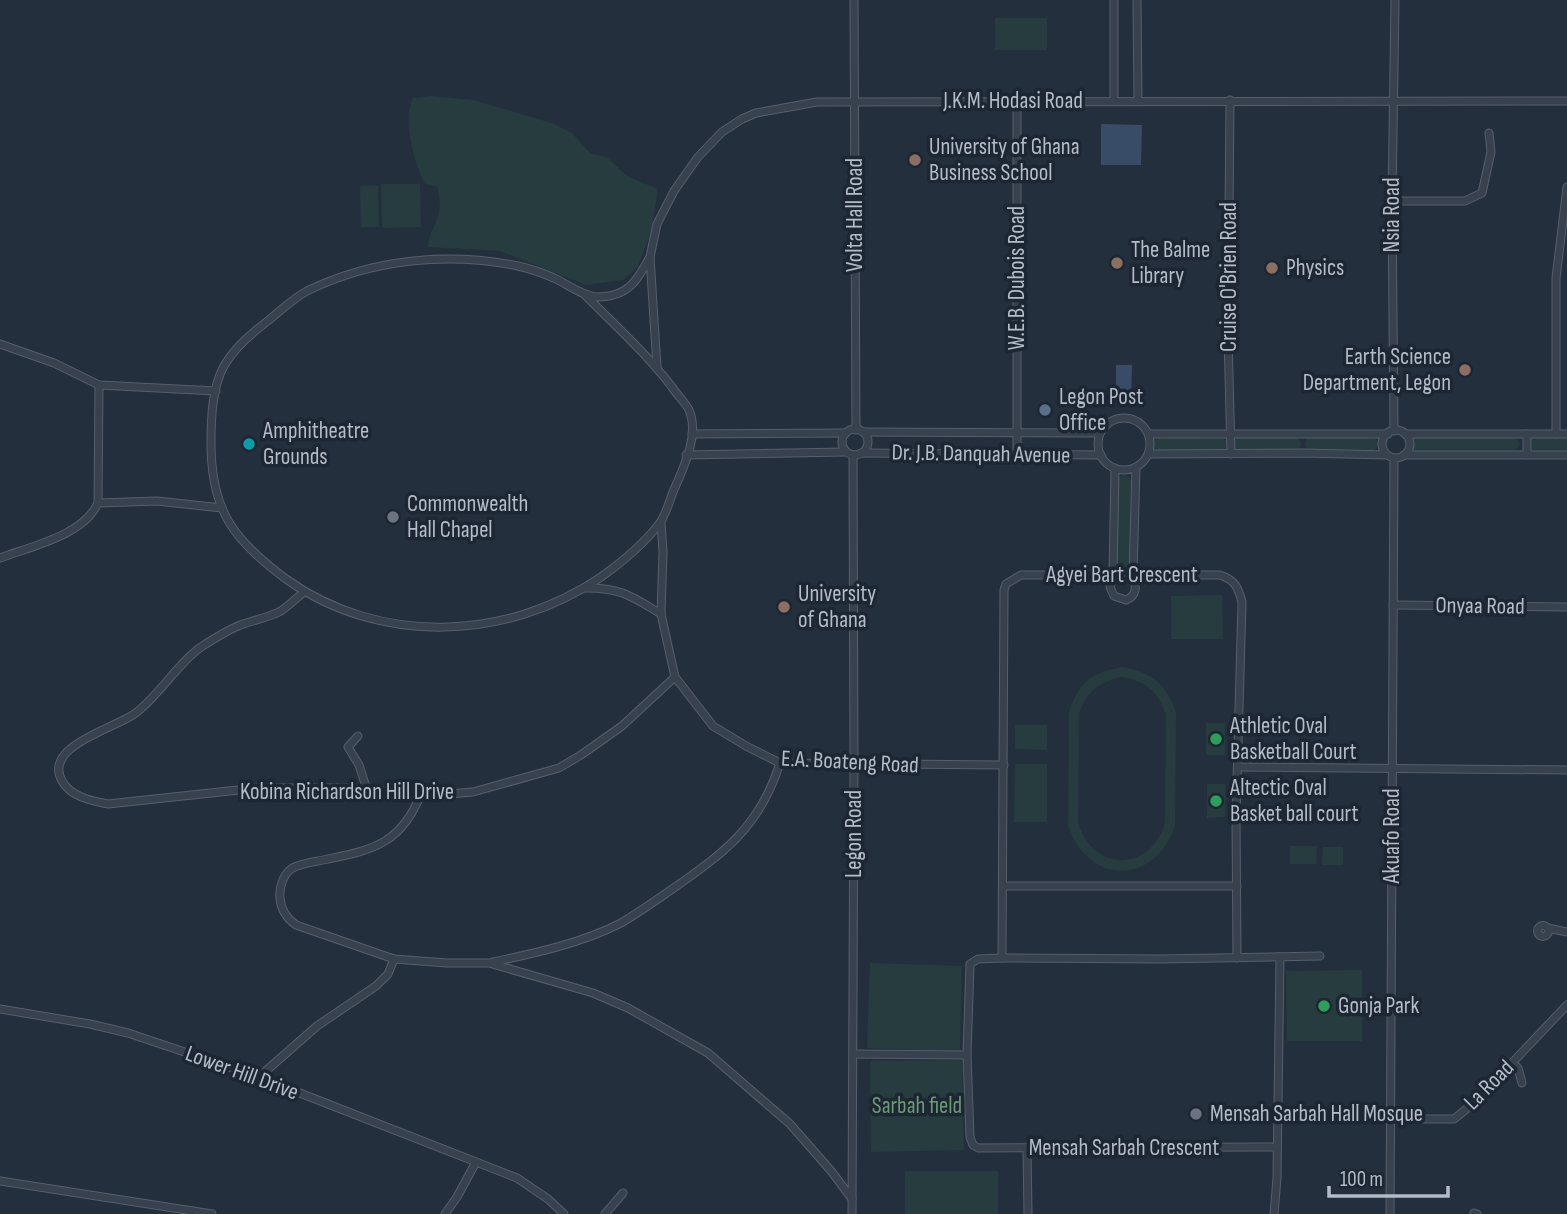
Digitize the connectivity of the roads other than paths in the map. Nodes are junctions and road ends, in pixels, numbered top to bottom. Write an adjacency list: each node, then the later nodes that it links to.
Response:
1 (853, 0): 11 (street, Volta Hall Road)
2 (1114, 0): 5 (street)
3 (1137, 0): 9 (street)
4 (1395, 0): 10 (street, Nsia Road)
5 (1114, 100): 8 (street, J.K.M. Hodasi Road); 9 (street, J.K.M. Hodasi Road)
6 (1230, 100): 9 (street, J.K.M. Hodasi Road); 10 (street, J.K.M. Hodasi Road); 26 (street, Cruise O'Brien Road)
7 (1567, 100): 10 (street, J.K.M. Hodasi Road)
8 (1017, 101): 11 (street, J.K.M. Hodasi Road); 24 (street, W.E.B. Dubois Road)
9 (1138, 101)
10 (1393, 101): 14 (street, Nsia Road)
11 (854, 102): 15 (street, J.K.M. Hodasi Road); 21 (street, Volta Hall Road)
12 (1489, 133): 14 (street)
13 (1567, 187): 30 (street)
14 (1392, 201): 22 (street, Nsia Road)
15 (650, 257): 16 (street); 18 (street, J.K.M. Hodasi Road)
16 (584, 294): 18 (street); 20 (street)
17 (0, 344): 19 (street)
18 (657, 368): 27 (street)
19 (99, 385): 20 (street); 45 (street)
20 (216, 391): 46 (street)
21 (859, 431): 23 (street, Dr. J.B. Danquah Avenue); 24 (street, Dr. J.B. Danquah Avenue); 33 (street, Volta Hall Road)
22 (1391, 432): 26 (street); 32 (street); 42 (street)
23 (846, 433): 27 (street); 33 (street)
24 (1017, 433): 25 (street, Dr. J.B. Danquah Avenue); 37 (street, W.E.B. Dubois Road)
25 (1100, 433): 28 (street, Dr. J.B. Danquah Avenue); 38 (street, Dr. J.B. Danquah Avenue)
26 (1231, 433): 28 (street); 35 (street, Cruise O'Brien Road)
27 (692, 434): 36 (street)
28 (1149, 434): 34 (street)
29 (1527, 434): 30 (street); 32 (street); 40 (street)
30 (1556, 434): 31 (street)
31 (1567, 434)
32 (1405, 435): 39 (street)
33 (853, 453): 36 (street, Dr. J.B. Danquah Avenue); 37 (street, Dr. J.B. Danquah Avenue); 59 (street, Legon Road)
34 (1149, 454): 35 (street); 43 (street)
35 (1231, 454): 42 (street)
36 (687, 455): 47 (street)
37 (1017, 455): 38 (street, Dr. J.B. Danquah Avenue)
38 (1101, 455): 44 (street, Dr. J.B. Danquah Avenue)
39 (1404, 455): 40 (street); 42 (street)
40 (1527, 455): 41 (street)
41 (1567, 455)
42 (1390, 456): 53 (street, Akuafo Road)
43 (1136, 467): 44 (street); 49 (street)
44 (1115, 468): 50 (street)
45 (98, 503): 46 (street); 48 (street)
46 (222, 508): 52 (street)
47 (661, 523): 51 (street); 55 (street, E.A. Boateng Road)
48 (0, 558)
49 (1133, 575): 50 (street, Agyei Bart Crescent); 50 (street); 61 (street, Agyei Bart Crescent)
50 (1113, 576): 60 (street, Agyei Bart Crescent)
51 (585, 588): 52 (street); 55 (street)
52 (304, 592): 64 (street, Kobina Richardson Hill Drive)
53 (1393, 605): 54 (street, Onyaa Road); 62 (street, Akuafo Road)
54 (1567, 607)
55 (661, 614): 56 (street, E.A. Boateng Road)
56 (675, 677): 58 (street, E.A. Boateng Road); 65 (street, Kobina Richardson Hill Drive)
57 (358, 736): 64 (street)
58 (780, 763): 59 (street, E.A. Boateng Road); 75 (street)
59 (854, 765): 60 (street, E.A. Boateng Road); 78 (street, Legon Road)
60 (1004, 765): 66 (street, Agyei Bart Crescent)
61 (1238, 767): 62 (street); 67 (street, Agyei Bart Crescent)
62 (1392, 768): 63 (street); 83 (street, Akuafo Road)
63 (1567, 770)
64 (367, 790): 65 (street, Kobina Richardson Hill Drive)
65 (421, 794): 74 (street)
66 (1003, 886): 67 (street); 72 (street, Agyei Bart Crescent)
67 (1237, 886): 73 (street, Agyei Bart Crescent)
68 (1548, 928): 69 (street)
69 (1567, 932)
70 (1320, 956): 71 (street)
71 (1280, 957): 73 (street); 85 (street)
72 (1002, 958): 73 (street); 79 (street, Mensah Sarbah Crescent)
73 (1237, 958)
74 (394, 959): 75 (street); 81 (street)
75 (489, 963): 89 (street)
76 (1567, 1005): 80 (street, La Road)
77 (0, 1009): 81 (street, Lower Hill Drive)
78 (853, 1054): 79 (street); 89 (street, Legon Road)
79 (967, 1055): 84 (street, Mensah Sarbah Crescent)
80 (1512, 1063): 82 (street); 83 (street, La Road)
81 (259, 1077): 86 (street, Lower Hill Drive)
82 (1522, 1083)
83 (1391, 1119): 97 (street, Akuafo Road)
84 (1027, 1147): 85 (street, Mensah Sarbah Crescent); 95 (street)
85 (1275, 1147): 96 (street)
86 (476, 1162): 91 (street); 92 (street, Lower Hill Drive)
87 (0, 1181): 90 (street)
88 (623, 1193): 93 (street)
89 (852, 1199): 94 (street, Legon Road)
90 (212, 1214)
91 (445, 1214)
92 (564, 1214)
93 (605, 1214)
94 (852, 1214)
95 (1028, 1214)
96 (1274, 1214)
97 (1391, 1214)

